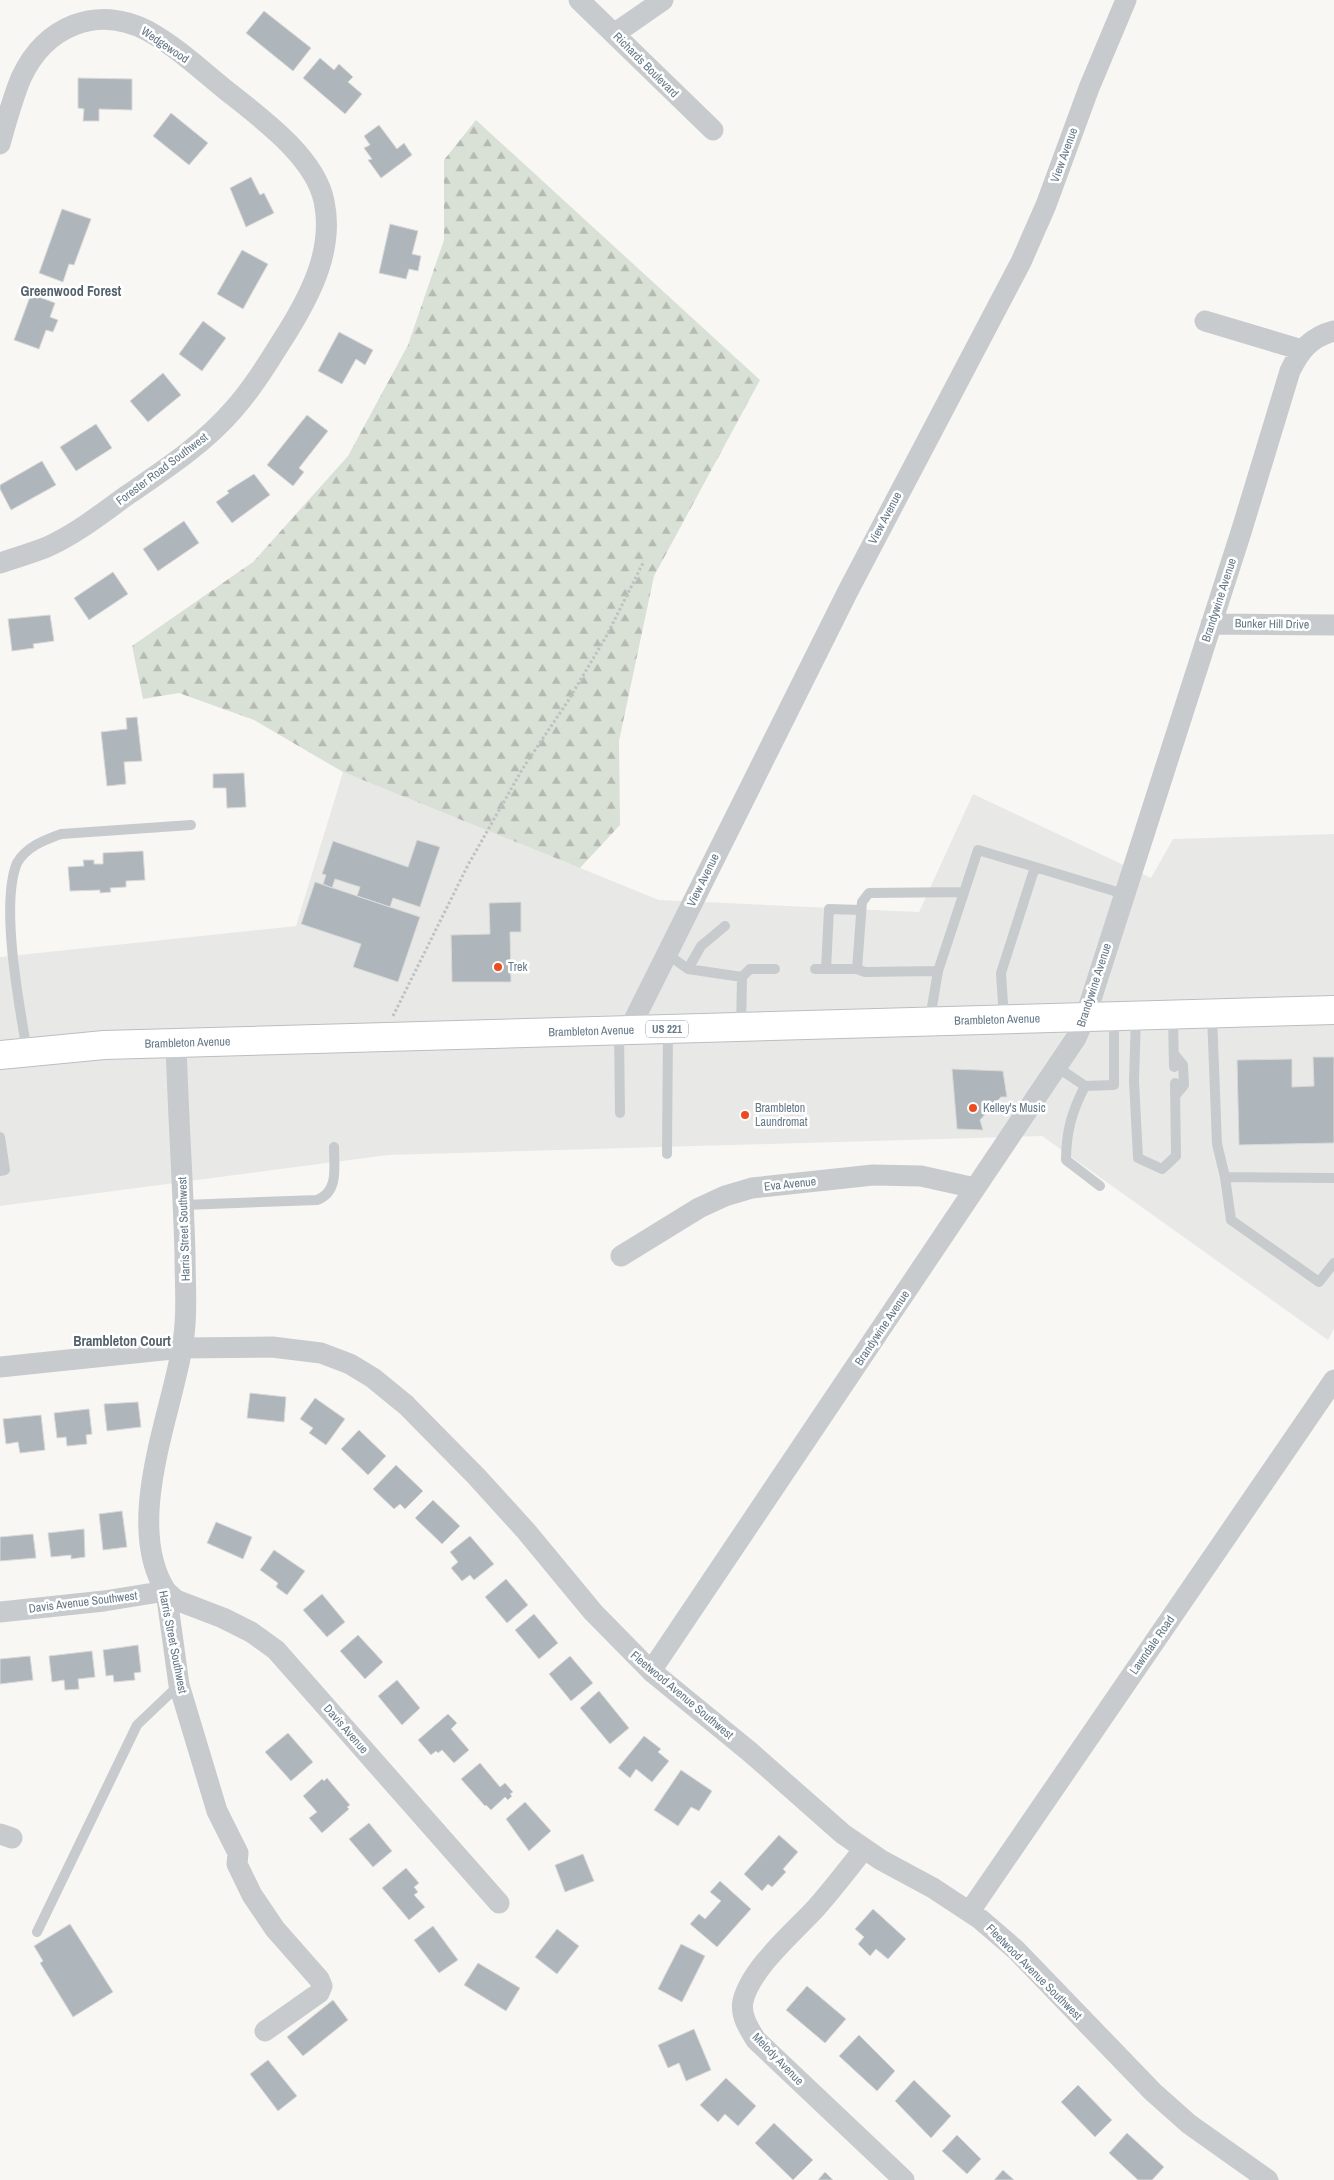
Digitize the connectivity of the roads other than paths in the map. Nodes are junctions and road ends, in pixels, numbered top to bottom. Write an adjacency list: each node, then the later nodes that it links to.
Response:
1 (579, 0): 4 (street, Richards Boulevard)
2 (663, 0): 4 (street)
3 (1126, 0): 20 (street, View Avenue)
4 (614, 34): 5 (street, Richards Boulevard)
5 (713, 130)
6 (0, 144): 7 (street, Wedgewood)
7 (327, 218): 11 (street, Forester Road Southwest)
8 (1205, 321): 10 (street)
9 (1334, 331): 10 (street, Brandywine Avenue)
10 (1302, 350): 12 (street, Brandywine Avenue)
11 (0, 563)
12 (1211, 624): 13 (street, Bunker Hill Drive); 17 (street, Brandywine Avenue)
13 (1334, 625)
14 (191, 825): 37 (lane)
15 (1035, 867): 16 (lane); 17 (lane); 32 (lane)
16 (963, 892): 18 (lane); 24 (lane)
17 (1124, 894): 29 (street, Brandywine Avenue)
18 (862, 910): 23 (lane); 23 (lane)
19 (725, 926): 21 (lane)
20 (667, 954): 21 (lane); 35 (street, View Avenue)
21 (688, 969): 25 (lane)
22 (775, 969): 25 (lane)
23 (857, 969): 24 (lane)
24 (938, 972): 31 (lane)
25 (742, 977): 33 (lane)
26 (1334, 1010): 27 (main road, Brambleton Avenue / US 221)
27 (1212, 1014): 28 (main road, Brambleton Avenue / US 221); 50 (lane)
28 (1173, 1015): 30 (main road, Brambleton Avenue / US 221); 38 (lane)
29 (1085, 1018): 30 (main road, Brambleton Avenue / US 221); 32 (main road, Brambleton Avenue / US 221); 40 (street, Brandywine Avenue)
30 (1125, 1018): 43 (lane); 44 (lane)
31 (930, 1020): 32 (main road, Brambleton Avenue / US 221); 33 (main road, Brambleton Avenue / US 221)
32 (1004, 1020)
33 (742, 1027): 34 (main road, Brambleton Avenue / US 221)
34 (668, 1029): 35 (main road, Brambleton Avenue / US 221); 48 (lane)
35 (624, 1030): 36 (main road, Brambleton Avenue / US 221); 45 (lane)
36 (176, 1043): 37 (main road, Brambleton Avenue / US 221); 54 (street, Harris Street Southwest)
37 (27, 1052): 39 (main road, Brambleton Avenue / US 221)
38 (1174, 1054): 41 (lane); 44 (lane)
39 (0, 1055)
40 (1057, 1067): 43 (lane); 53 (street, Brandywine Avenue)
41 (1174, 1067)
42 (1174, 1083): 44 (lane)
43 (1084, 1086): 52 (lane)
44 (1175, 1096)
45 (620, 1113)
46 (0, 1137): 49 (lane)
47 (334, 1147): 54 (lane)
48 (668, 1154)
49 (0, 1170)
50 (1225, 1177): 51 (lane); 56 (lane)
51 (1334, 1178)
52 (1100, 1186)
53 (975, 1188): 55 (street, Eva Avenue); 62 (street, Brandywine Avenue)
54 (184, 1205): 57 (street, Harris Street Southwest)
55 (621, 1256)
56 (1334, 1263)
57 (182, 1348): 58 (street, Fleetwood Avenue Southwest); 60 (street, Harris Street Southwest); 62 (street, Fleetwood Avenue Southwest)
58 (0, 1367)
59 (1334, 1380): 66 (street, Lawndale Road)
60 (166, 1591): 61 (street, Davis Avenue Southwest); 63 (street, Harris Street Southwest); 65 (street, Davis Avenue)
61 (0, 1612)
62 (651, 1671): 64 (street, Fleetwood Avenue Southwest)
63 (179, 1685): 67 (lane); 68 (street, Harris Street Southwest)
64 (864, 1850): 66 (street, Fleetwood Avenue Southwest); 69 (street, Melody Avenue)
65 (499, 1903)
66 (970, 1911): 70 (street, Fleetwood Avenue Southwest)
67 (37, 1932)
68 (265, 2031)
69 (904, 2180)
70 (1268, 2180)

